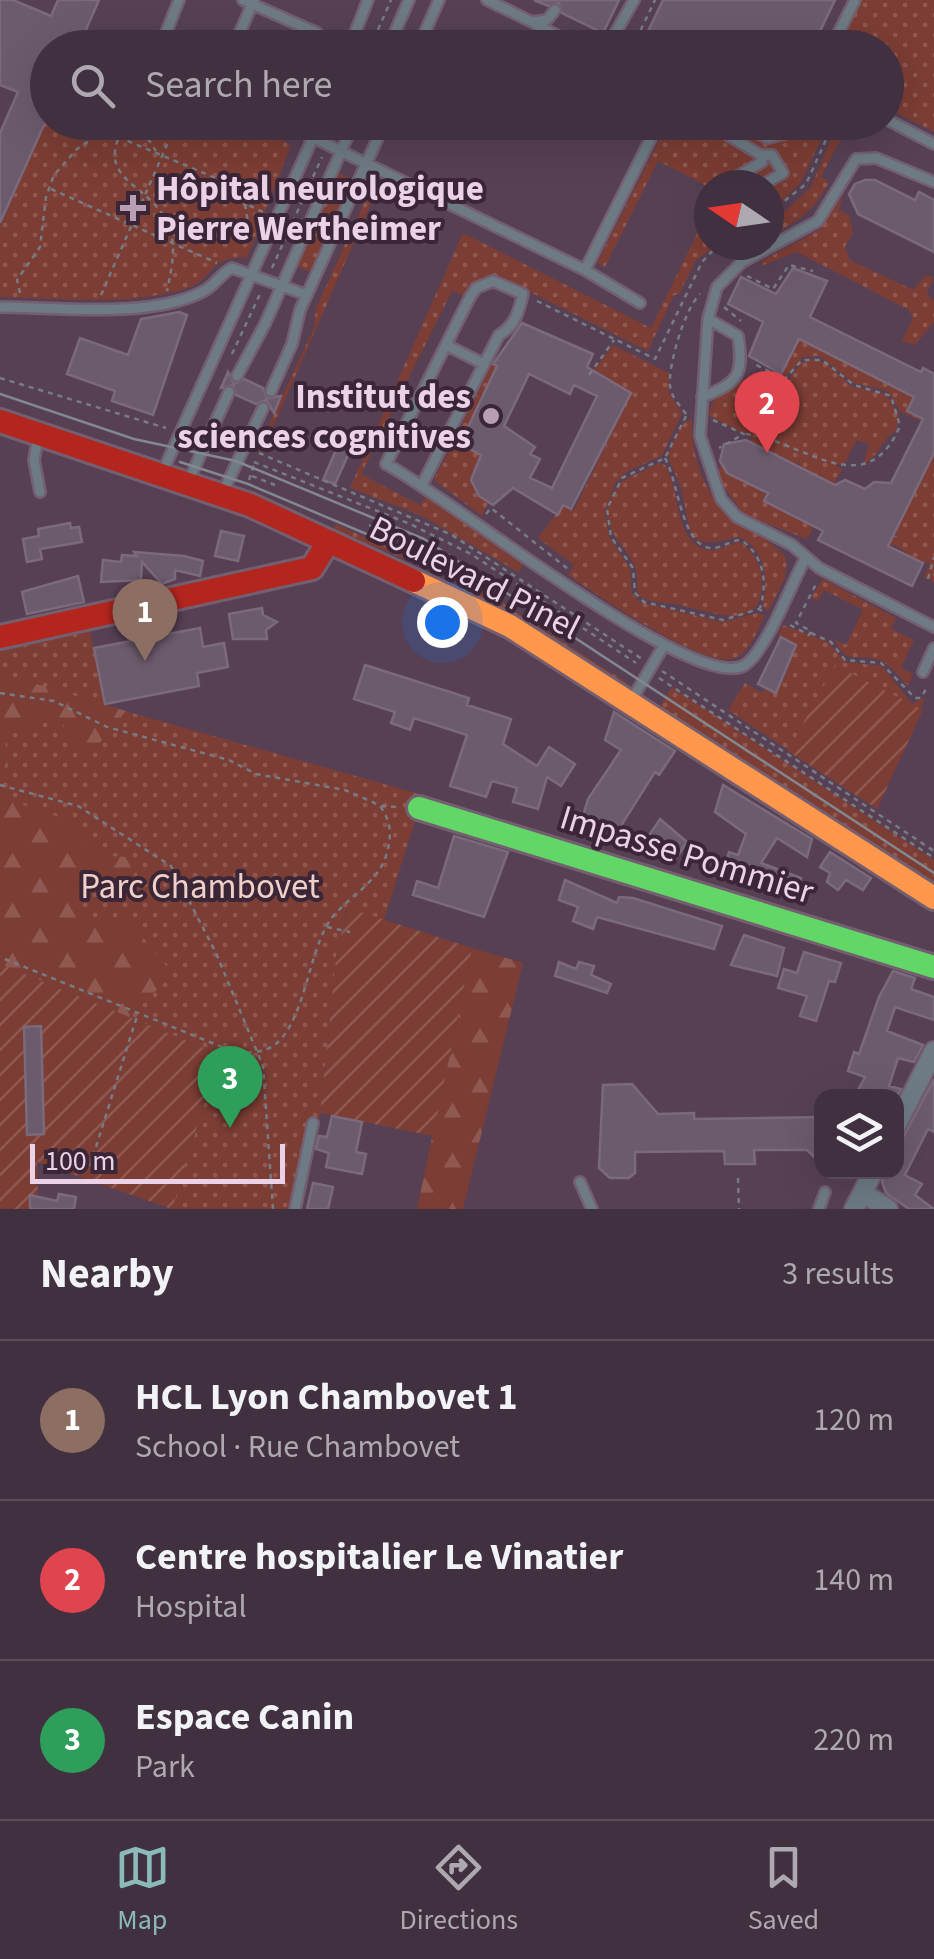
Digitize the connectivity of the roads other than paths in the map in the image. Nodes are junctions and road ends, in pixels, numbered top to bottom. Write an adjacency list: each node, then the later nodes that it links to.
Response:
1 (179, 0): 11 (lane)
2 (368, 0): 14 (lane)
3 (409, 0): 15 (lane)
4 (440, 0): 16 (lane)
5 (487, 0): 10 (lane)
6 (634, 0): 18 (lane)
7 (855, 0): 19 (lane)
8 (250, 1): 12 (lane); 13 (lane)
9 (555, 10): 10 (lane)
10 (532, 22): 17 (lane)
11 (167, 30)
12 (240, 30)
13 (313, 30)
14 (356, 30)
15 (396, 30)
16 (426, 30)
17 (547, 30)
18 (617, 30)
19 (840, 30)
20 (904, 129): 27 (lane)
21 (313, 140): 35 (lane)
22 (318, 140): 28 (lane)
23 (346, 140): 28 (lane)
24 (376, 140): 30 (lane)
25 (650, 140): 34 (lane)
26 (736, 140): 29 (lane)
27 (934, 144)
28 (341, 151): 30 (lane); 36 (lane)
29 (761, 155): 31 (lane); 32 (lane)
30 (366, 163): 34 (lane); 37 (lane)
31 (748, 170)
32 (781, 170)
33 (934, 182): 40 (lane)
34 (584, 270): 38 (lane)
35 (254, 273): 36 (lane); 39 (lane); 50 (lane)
36 (282, 285): 37 (lane); 43 (lane)
37 (307, 295): 44 (lane)
38 (640, 304)
39 (0, 307)
40 (708, 319): 46 (lane); 46 (lane)
41 (446, 346): 42 (lane); 42 (lane); 51 (lane)
42 (484, 364): 51 (lane)
43 (236, 376)
44 (271, 391)
45 (229, 392): 52 (lane)
46 (702, 397): 56 (lane)
47 (263, 408): 54 (lane)
48 (0, 421): 49 (main road, Boulevard Pinel)
49 (39, 434): 50 (main road, Boulevard Pinel); 53 (lane)
50 (161, 475): 52 (main road, Boulevard Pinel)
51 (423, 483): 59 (lane)
52 (187, 484): 54 (main road, Boulevard Pinel)
53 (40, 492)
54 (222, 494): 55 (main road, Boulevard Pinel)
55 (328, 542): 58 (main road); 62 (main road, Boulevard Pinel)
56 (804, 559): 57 (lane); 59 (lane)
57 (934, 626)
58 (0, 637)
59 (662, 647): 62 (lane)
60 (934, 648): 61 (lane)
61 (923, 672)
62 (630, 703): 64 (main road, Boulevard Pinel)
63 (419, 808): 65 (main road, Impasse Pommier)
64 (934, 898)
65 (934, 967)
66 (934, 1051): 67 (street)
67 (904, 1110)
68 (314, 1124): 72 (lane)
69 (580, 1182): 73 (lane)
70 (824, 1192): 74 (lane)
71 (858, 1201): 75 (street)
72 (296, 1209)
73 (592, 1209)
74 (819, 1209)
75 (888, 1209)

